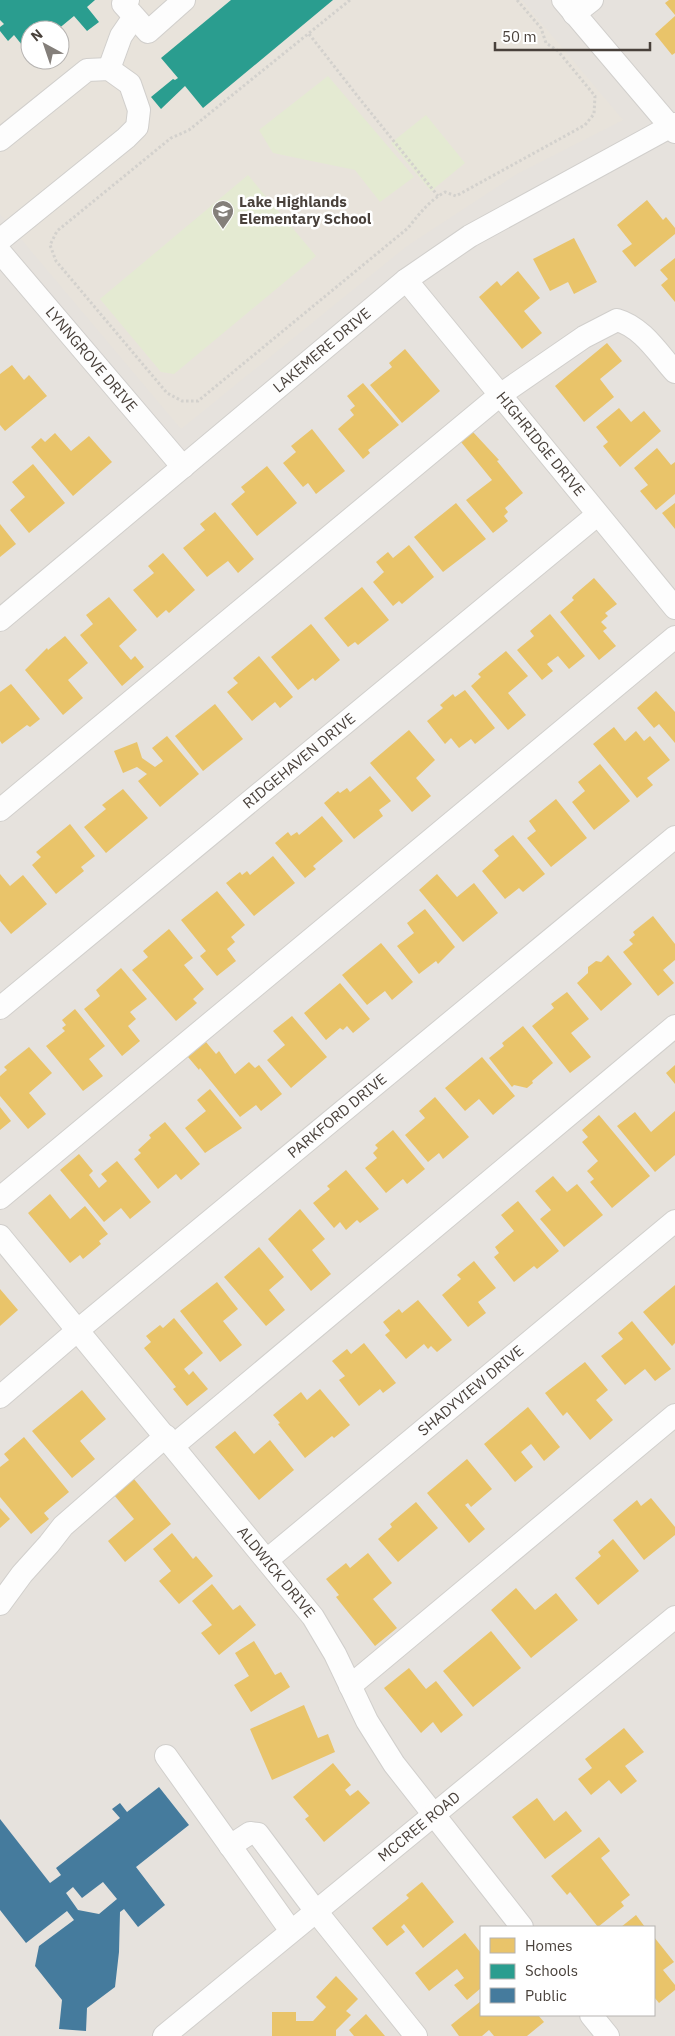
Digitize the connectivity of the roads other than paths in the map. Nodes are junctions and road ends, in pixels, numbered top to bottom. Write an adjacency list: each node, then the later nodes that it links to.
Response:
1 (184, 0): 4 (street)
2 (592, 0): 3 (street)
3 (569, 7): 6 (street)
4 (131, 8): 5 (street)
5 (109, 68): 7 (street); 8 (street)
6 (674, 128): 10 (street, LAKEMERE DRIVE)
7 (0, 140)
8 (0, 240)
9 (0, 252): 13 (street, LYNNGROVE DRIVE)
10 (406, 280): 12 (street, HIGHRIDGE DRIVE); 13 (street, LAKEMERE DRIVE)
11 (675, 372): 12 (street)
12 (500, 395): 14 (street, HIGHRIDGE DRIVE); 18 (street)
13 (183, 467): 16 (street, LAKEMERE DRIVE)
14 (597, 515): 15 (street, HIGHRIDGE DRIVE); 20 (street, RIDGEHAVEN DRIVE)
15 (675, 608)
16 (0, 620)
17 (675, 636): 22 (street)
18 (0, 810)
19 (675, 837): 25 (street, PARKFORD DRIVE)
20 (0, 1008)
21 (675, 1026): 28 (street)
22 (0, 1198)
23 (675, 1221): 29 (street, SHADYVIEW DRIVE)
24 (0, 1236): 25 (street, ALDWICK DRIVE)
25 (78, 1330): 26 (street, PARKFORD DRIVE); 28 (street, ALDWICK DRIVE)
26 (0, 1397)
27 (675, 1415): 32 (street)
28 (169, 1441): 29 (street, ALDWICK DRIVE); 30 (street)
29 (267, 1560): 32 (street, ALDWICK DRIVE)
30 (0, 1604)
31 (675, 1617): 34 (street, MCCREE ROAD)
32 (350, 1686): 34 (street, ALDWICK DRIVE)
33 (166, 1756): 35 (street)
34 (433, 1815): 36 (street, MCCREE ROAD); 37 (street, ALDWICK DRIVE)
35 (230, 1846): 36 (street); 38 (street)
36 (315, 1910): 38 (street, MCCREE ROAD); 41 (street)
37 (521, 1926)
38 (291, 1931): 40 (street, MCCREE ROAD)
39 (592, 2016): 42 (street)
40 (164, 2036)
41 (416, 2036)
42 (608, 2036)

